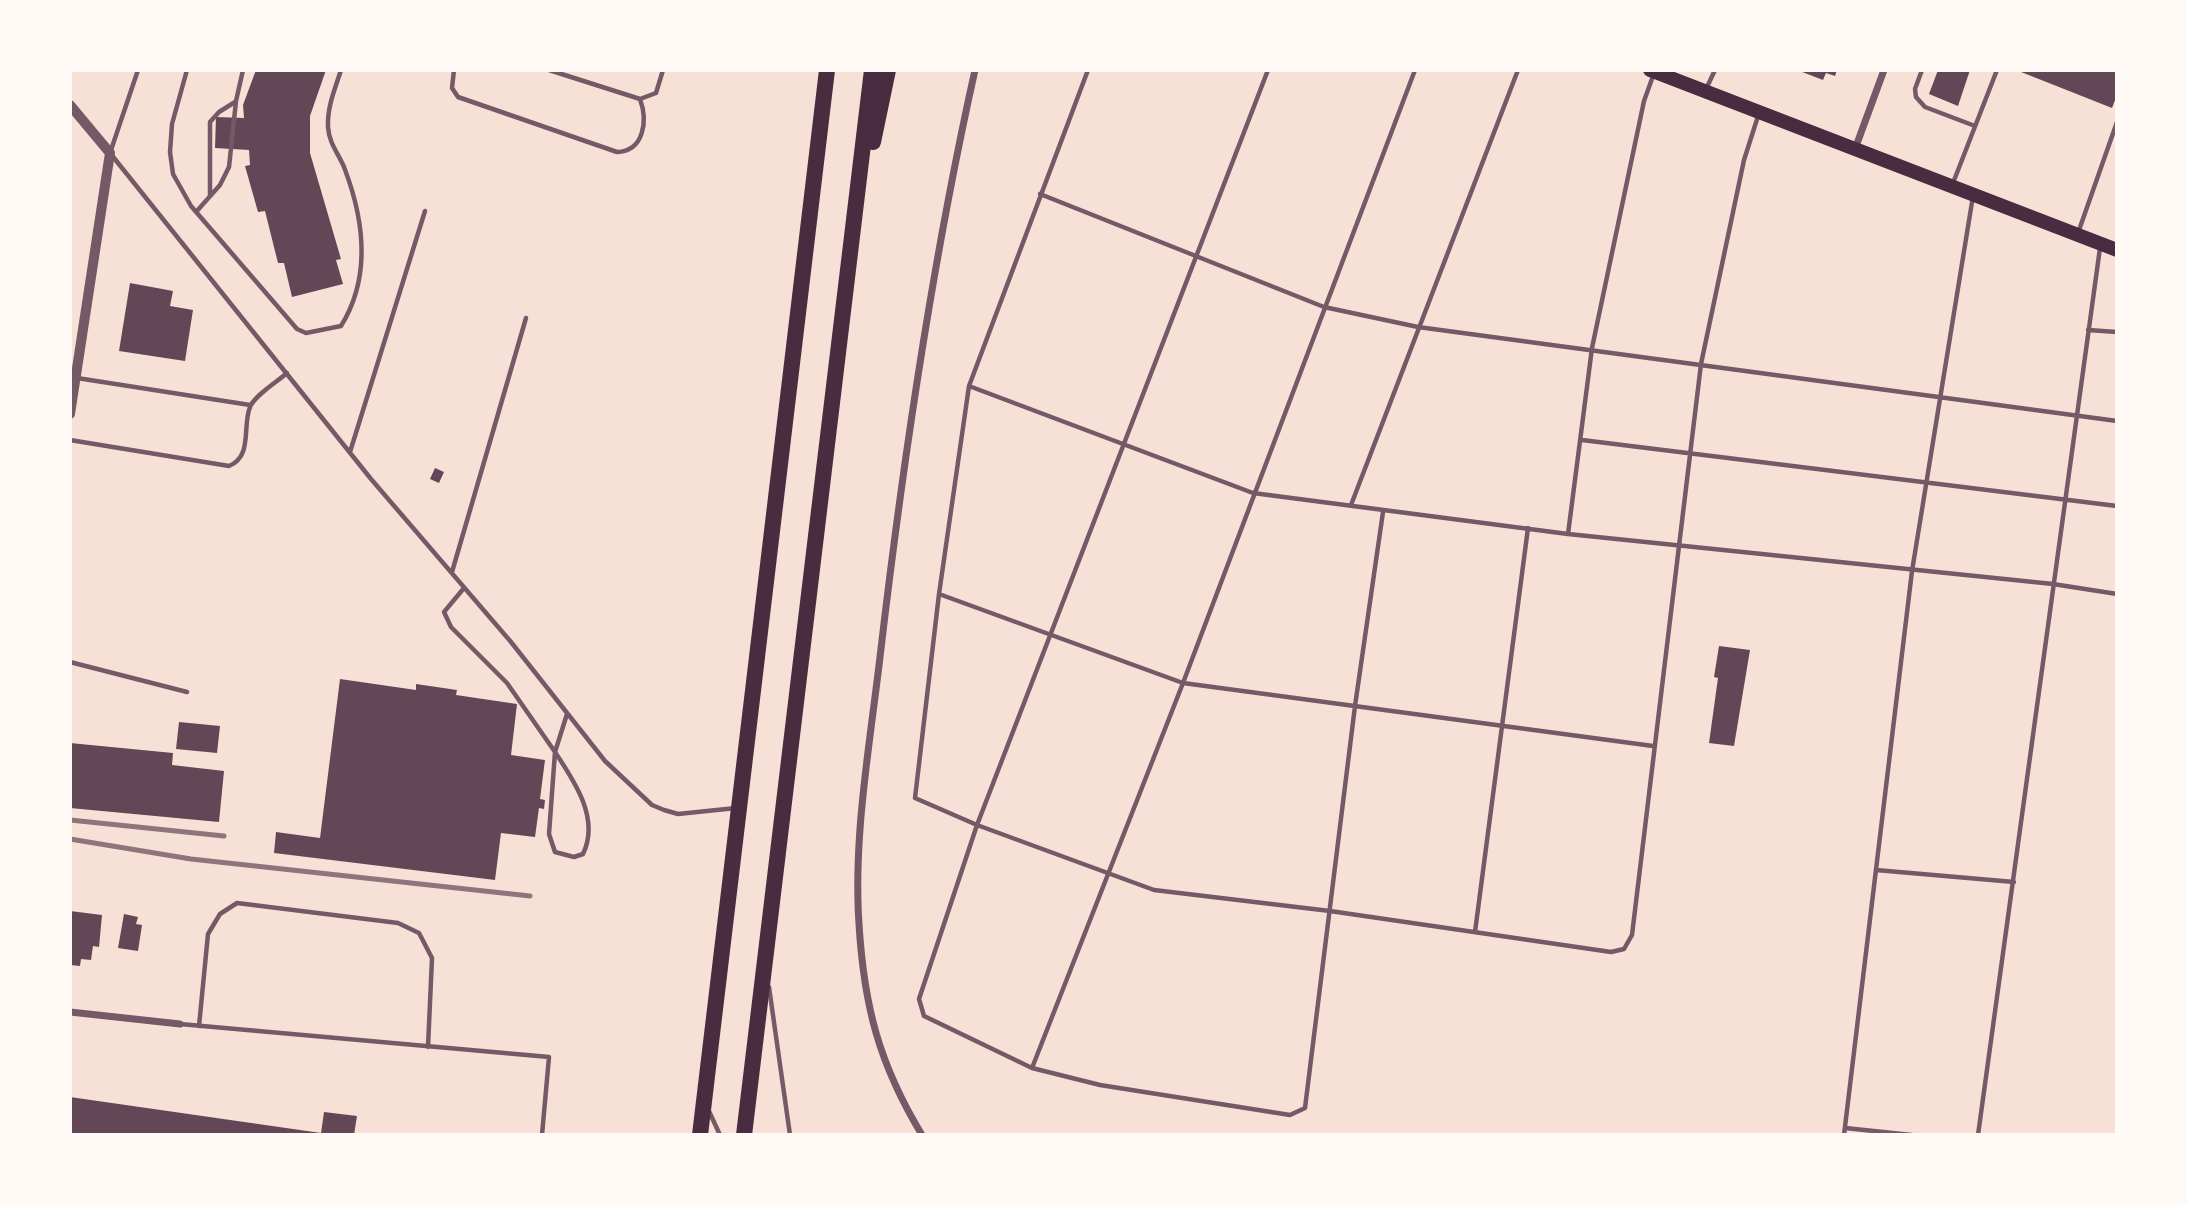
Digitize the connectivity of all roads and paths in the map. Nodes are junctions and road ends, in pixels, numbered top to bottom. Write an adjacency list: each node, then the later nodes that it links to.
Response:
1 (138, 70): 29 (lane)
2 (187, 70): 35 (lane)
3 (243, 70): 23 (lane)
4 (341, 70): 35 (lane)
5 (454, 70): 22 (lane)
6 (549, 70): 22 (lane)
7 (663, 70): 22 (lane)
8 (827, 70): 85 (highway)
9 (872, 70): 39 (highway)
10 (887, 70): 39 (highway)
11 (975, 70): 105 (street)
12 (1088, 70): 31 (lane)
13 (1268, 70): 40 (lane)
14 (1415, 70): 41 (lane)
15 (1518, 70): 43 (lane)
16 (1715, 70): 21 (lane)
17 (1884, 70): 28 (street)
18 (1922, 70): 27 (lane)
19 (1997, 70): 27 (lane)
20 (1652, 71): 21 (main road); 46 (lane)
21 (1705, 91): 25 (main road)
22 (640, 99)
23 (236, 101): 32 (lane); 32 (lane)
24 (70, 105): 29 (street)
25 (1759, 112): 28 (main road); 47 (lane)
26 (2117, 122): 36 (lane)
27 (1975, 126): 30 (lane)
28 (1855, 149): 30 (main road)
29 (110, 153): 48 (lane); 49 (street)
30 (1952, 187): 33 (main road)
31 (1040, 194): 40 (lane); 50 (lane)
32 (210, 195): 35 (lane)
33 (1973, 195): 36 (main road); 51 (lane)
34 (425, 211): 60 (lane)
35 (196, 212)
36 (2078, 235): 37 (main road)
37 (2101, 244): 38 (main road); 44 (lane)
38 (2117, 250)
39 (850, 254): 92 (highway)
40 (1195, 254): 41 (lane); 58 (lane)
41 (1324, 307): 43 (lane); 62 (lane)
42 (526, 318): 71 (lane)
43 (1418, 327): 46 (lane); 64 (lane)
44 (2088, 330): 45 (lane); 54 (lane)
45 (2117, 332)
46 (1592, 348): 47 (lane); 57 (lane)
47 (1701, 364): 51 (lane); 59 (lane)
48 (286, 373): 52 (lane); 60 (lane)
49 (76, 378): 52 (lane); 53 (street)
50 (969, 386): 58 (lane); 74 (lane)
51 (1939, 396): 54 (lane); 61 (lane)
52 (250, 405): 56 (lane)
53 (70, 414)
54 (2076, 416): 55 (lane); 63 (lane)
55 (2117, 421)
56 (70, 440)
57 (1582, 440): 59 (lane); 68 (lane)
58 (1123, 443): 62 (lane); 76 (lane)
59 (1692, 451): 61 (lane); 69 (lane)
60 (350, 453): 71 (lane)
61 (1924, 483): 63 (lane); 70 (lane)
62 (1253, 493): 64 (lane); 78 (lane)
63 (2063, 499): 65 (lane); 72 (lane)
64 (1351, 505): 66 (lane)
65 (2117, 506)
66 (1383, 512): 67 (lane); 80 (lane)
67 (1528, 528): 68 (lane); 82 (lane)
68 (1568, 534): 69 (lane)
69 (1677, 546): 70 (lane); 83 (lane)
70 (1912, 571): 72 (lane); 87 (lane)
71 (451, 573): 73 (lane)
72 (2053, 584): 75 (lane); 89 (lane)
73 (464, 588): 81 (lane); 84 (lane)
74 (939, 594): 76 (lane); 86 (lane)
75 (2117, 594)
76 (1049, 635): 78 (lane); 86 (lane)
77 (70, 663): 79 (lane)
78 (1183, 683): 80 (lane); 88 (lane)
79 (187, 692)
80 (1354, 706): 82 (lane); 90 (lane)
81 (567, 713): 84 (lane); 85 (lane)
82 (1503, 725): 83 (lane); 91 (lane)
83 (1653, 746): 91 (lane)
84 (555, 752): 84 (lane)
85 (740, 807): 98 (highway)
86 (977, 825): 88 (lane); 97 (lane)
87 (1875, 870): 89 (lane); 99 (lane)
88 (1108, 874): 90 (lane); 97 (lane)
89 (2014, 883): 108 (lane)
90 (1330, 911): 91 (lane); 97 (lane)
91 (1475, 932)
92 (766, 956): 103 (highway); 104 (lane)
93 (70, 1012): 94 (street)
94 (180, 1024): 95 (lane)
95 (199, 1026): 96 (lane); 96 (lane)
96 (428, 1047): 100 (lane)
97 (1032, 1068)
98 (704, 1102): 101 (highway); 102 (lane)
99 (1845, 1128): 106 (lane); 107 (lane)
100 (542, 1135)
101 (700, 1135)
102 (720, 1135)
103 (744, 1135)
104 (790, 1135)
105 (922, 1135)
106 (1844, 1135)
107 (1912, 1135)
108 (1978, 1135)

